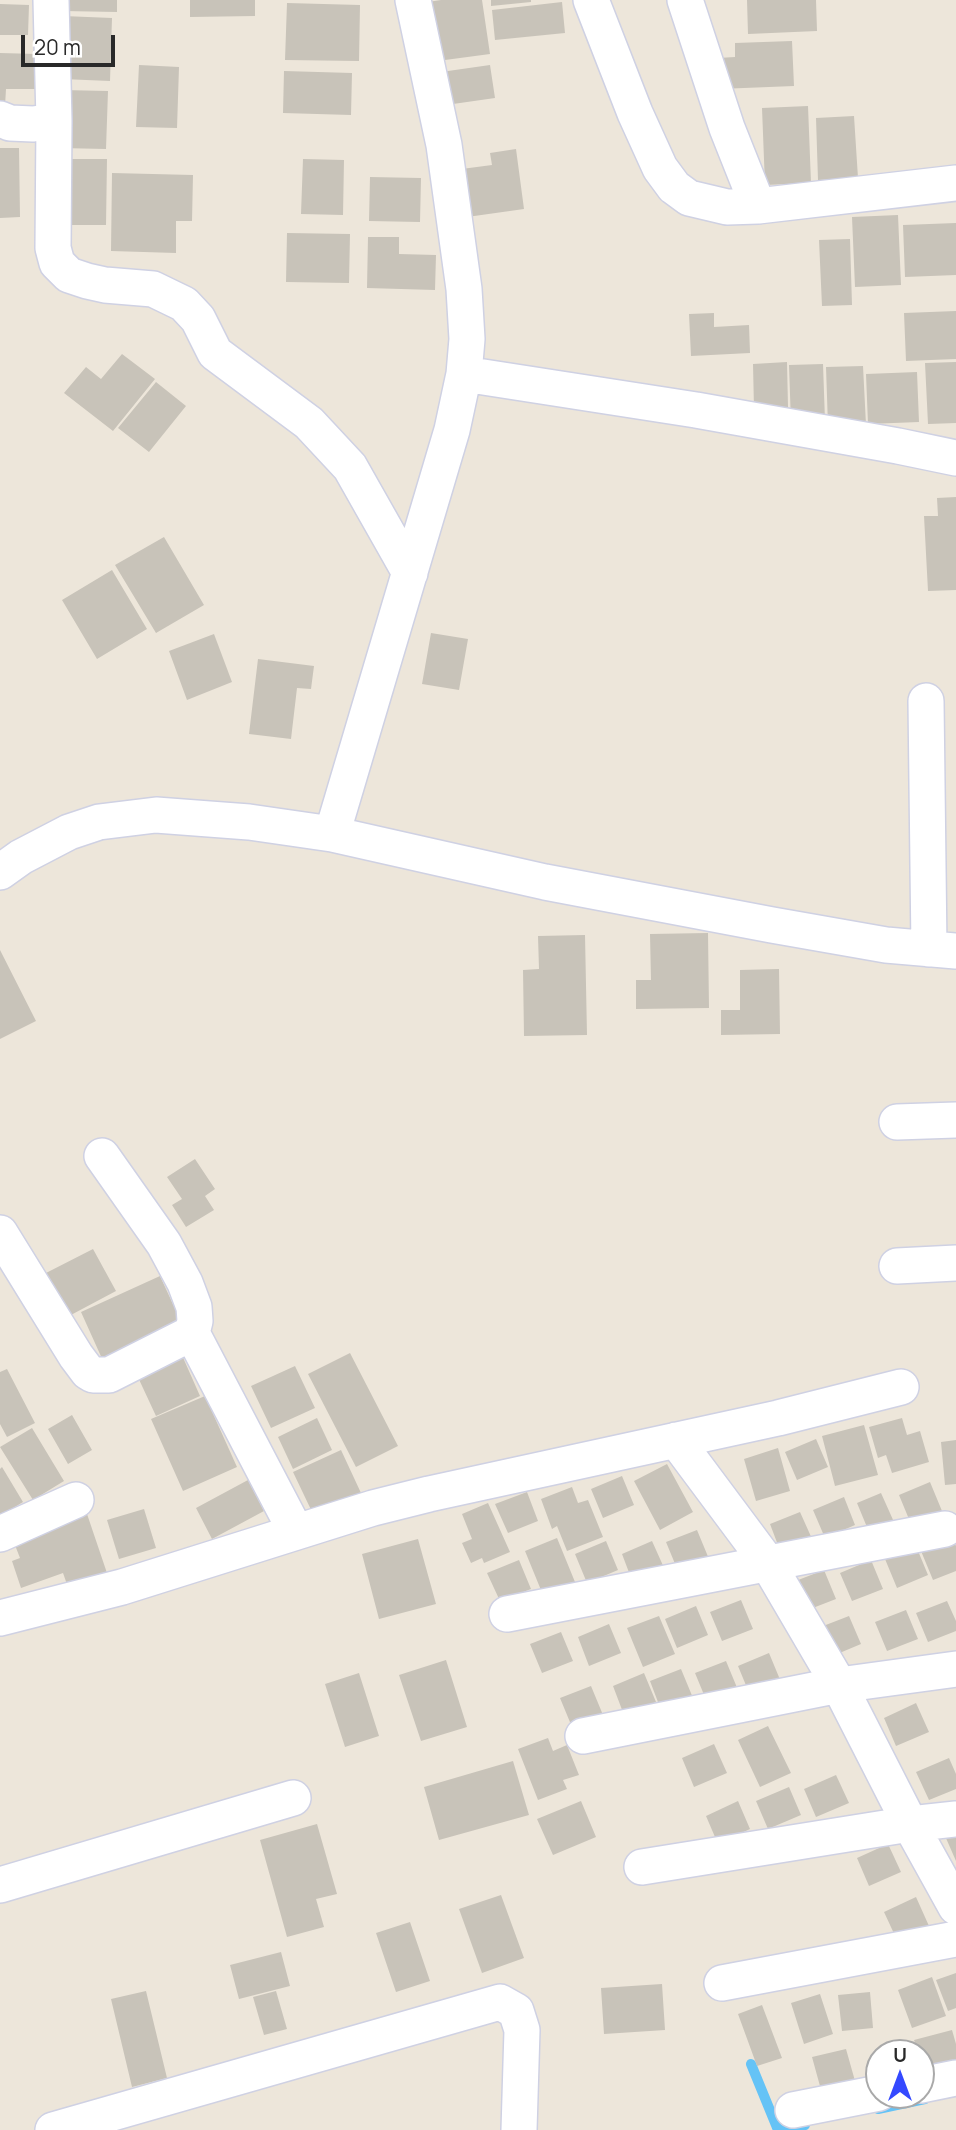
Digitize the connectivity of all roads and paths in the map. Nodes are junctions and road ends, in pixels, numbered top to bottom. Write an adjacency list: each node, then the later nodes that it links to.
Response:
1 (51, 0): 6 (street)
2 (413, 0): 9 (street)
3 (591, 0): 8 (street)
4 (685, 0): 8 (street)
5 (0, 119): 6 (street)
6 (54, 121): 11 (street)
7 (956, 183): 8 (street)
8 (758, 206)
9 (464, 374): 10 (street); 11 (street)
10 (956, 458)
11 (410, 573): 13 (street)
12 (926, 701): 15 (street)
13 (332, 834): 14 (street); 15 (street)
14 (0, 872)
15 (943, 950)
16 (956, 1119): 17 (street)
17 (897, 1122)
18 (102, 1156): 22 (street)
19 (0, 1233): 22 (street)
20 (956, 1263): 21 (street)
21 (897, 1266)
22 (192, 1333): 27 (street)
23 (901, 1387): 24 (street)
24 (676, 1440): 27 (street); 29 (street)
25 (76, 1500): 28 (street)
26 (945, 1529): 29 (street)
27 (296, 1532): 31 (street)
28 (0, 1534)
29 (767, 1562): 30 (street); 33 (street)
30 (507, 1614)
31 (0, 1618)
32 (956, 1669): 33 (street)
33 (839, 1685): 34 (street); 37 (street)
34 (583, 1736)
35 (293, 1798): 39 (street)
36 (956, 1819): 37 (street)
37 (909, 1824): 38 (street); 40 (street)
38 (642, 1867)
39 (0, 1885)
40 (956, 1907)
41 (956, 1939): 42 (street)
42 (722, 1983)
43 (956, 2078): 44 (street)
44 (935, 2082)
45 (865, 2096): 46 (street)
46 (793, 2110)
47 (53, 2130): 48 (street)
48 (519, 2130)

